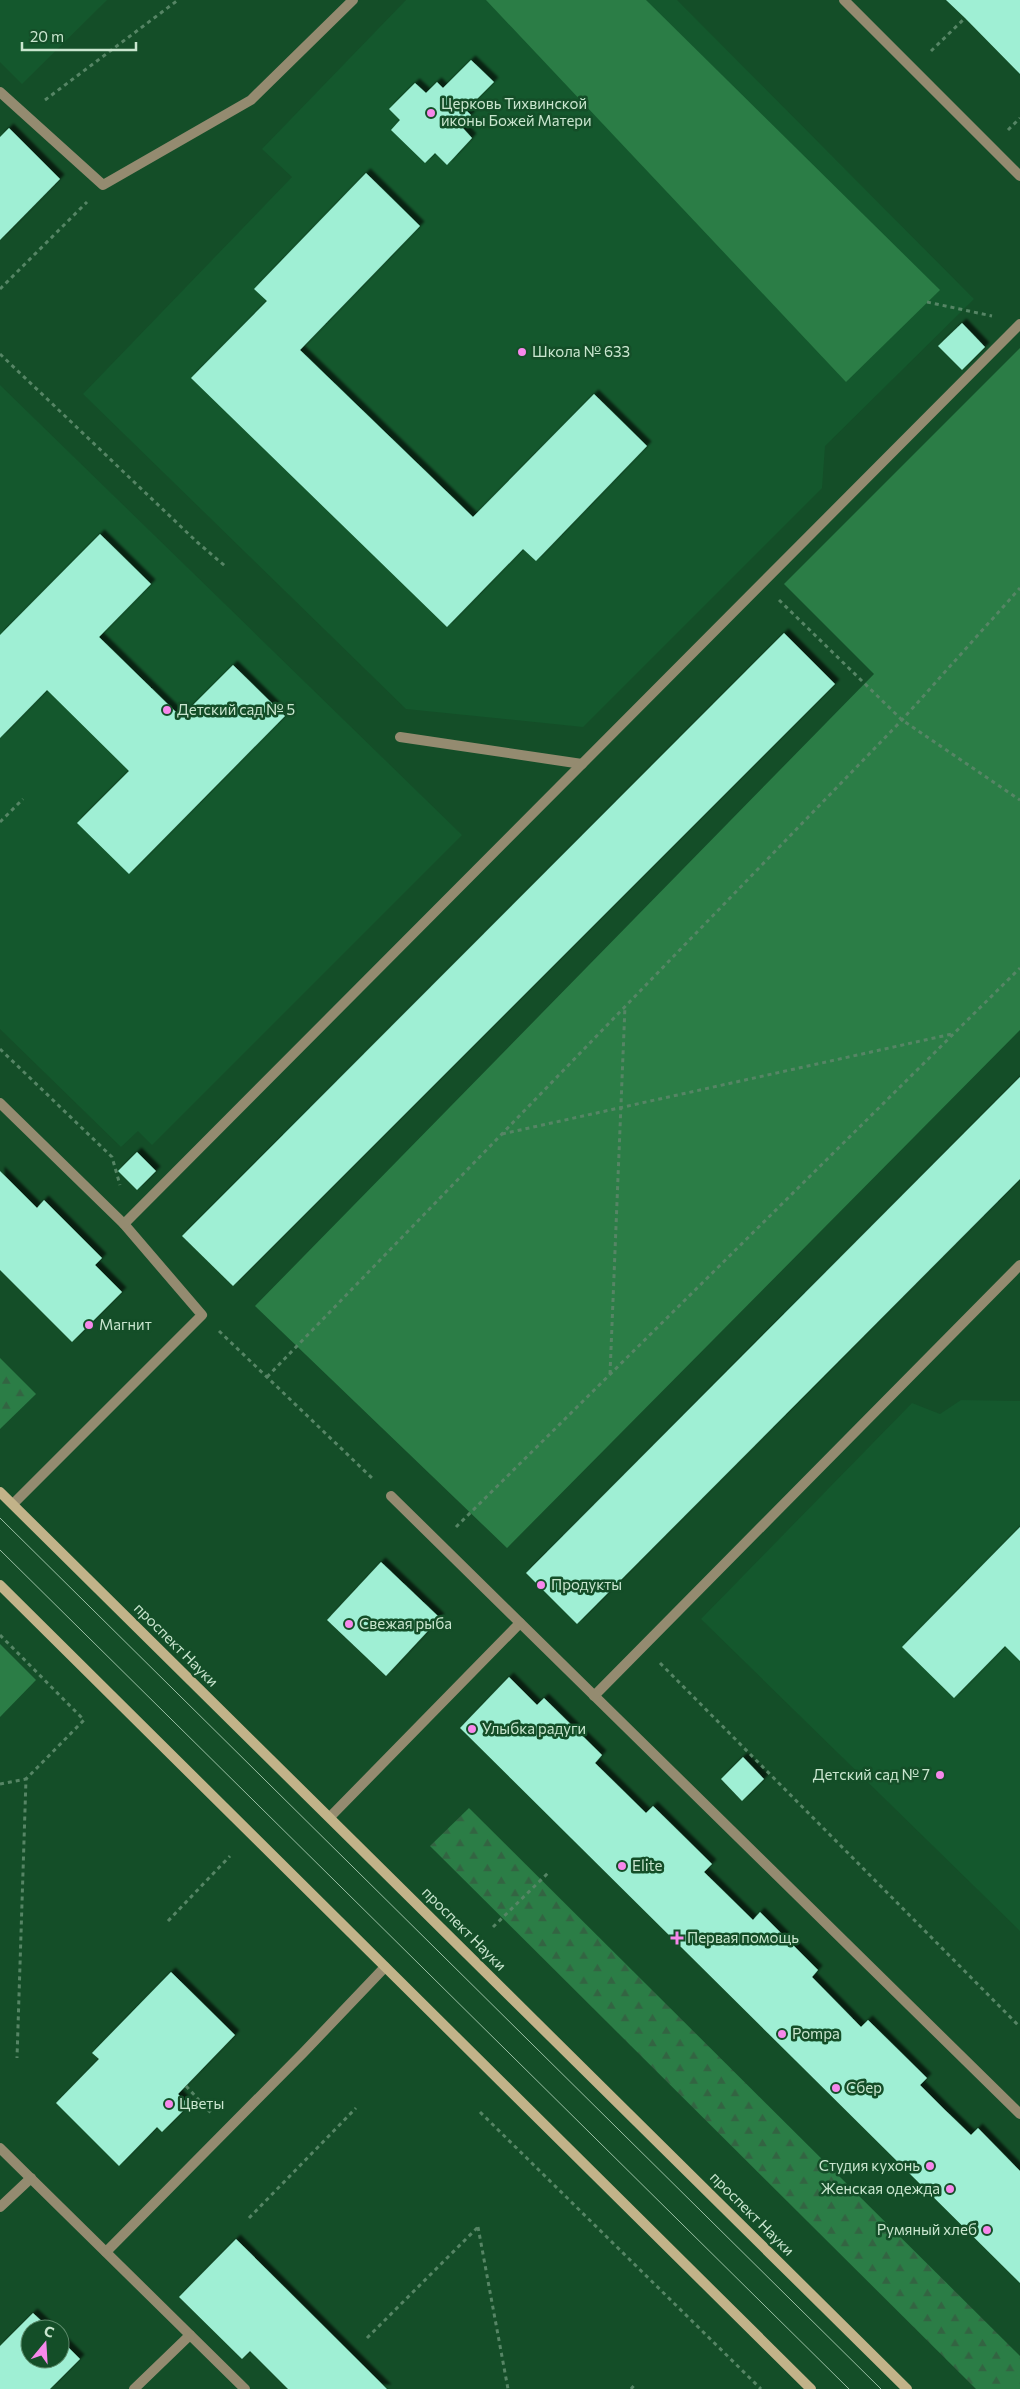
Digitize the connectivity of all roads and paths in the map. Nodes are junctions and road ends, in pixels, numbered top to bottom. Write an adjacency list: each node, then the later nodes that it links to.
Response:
1 (178, 0): 7 (path)
2 (353, 0): 9 (lane)
3 (844, 0): 5 (lane)
4 (965, 18): 5 (path)
5 (913, 69): 8 (lane)
6 (0, 92): 7 (lane)
7 (25, 115): 9 (lane)
8 (1020, 176)
9 (103, 185): 10 (path)
10 (0, 289)
11 (927, 302): 12 (path)
12 (1001, 318)
13 (1020, 324): 16 (lane)
14 (0, 354): 15 (path)
15 (225, 566)
16 (762, 584): 18 (path); 20 (lane)
17 (1020, 588): 18 (path)
18 (902, 720): 22 (path); 25 (path)
19 (400, 737): 20 (lane)
20 (582, 764): 31 (lane)
21 (23, 799): 23 (path)
22 (1020, 800)
23 (0, 822)
24 (1020, 968): 26 (path)
25 (625, 1006): 29 (path); 30 (path)
26 (954, 1034): 29 (path); 34 (path)
27 (0, 1049): 31 (path)
28 (0, 1103): 31 (lane)
29 (621, 1108): 30 (path); 34 (path)
30 (501, 1134): 35 (path)
31 (127, 1221): 33 (lane)
32 (1020, 1265): 43 (lane)
33 (202, 1315): 35 (path); 38 (lane)
34 (610, 1375): 39 (path)
35 (267, 1377): 37 (path)
36 (0, 1492): 38 (main road, проспект Науки)
37 (392, 1496): 39 (lane)
38 (13, 1504): 47 (main road, проспект Науки)
39 (440, 1544): 41 (lane)
40 (0, 1585): 52 (main road)
41 (520, 1622): 44 (lane); 47 (lane)
42 (0, 1635): 45 (path)
43 (644, 1646): 44 (lane); 53 (path)
44 (594, 1696): 58 (lane)
45 (26, 1779): 46 (path); 54 (path)
46 (0, 1784)
47 (330, 1818): 74 (main road, проспект Науки)
48 (230, 1856): 50 (path)
49 (548, 1873): 51 (path)
50 (168, 1921)
51 (493, 1928)
52 (385, 1967): 59 (lane); 73 (main road)
53 (1020, 2027)
54 (17, 2058)
55 (186, 2086): 59 (path)
56 (356, 2108): 63 (path)
57 (480, 2112): 72 (path)
58 (1020, 2114)
59 (227, 2130): 64 (lane)
60 (0, 2148): 61 (lane)
61 (31, 2178): 62 (lane); 64 (lane)
62 (0, 2206)
63 (248, 2218)
64 (106, 2252): 65 (lane)
65 (190, 2335): 68 (lane); 69 (lane)
66 (367, 2338): 70 (path)
67 (636, 2383): 71 (path)
68 (134, 2389)
69 (245, 2389)
70 (508, 2389)
71 (631, 2389)
72 (761, 2389)
73 (811, 2389)
74 (907, 2389)

